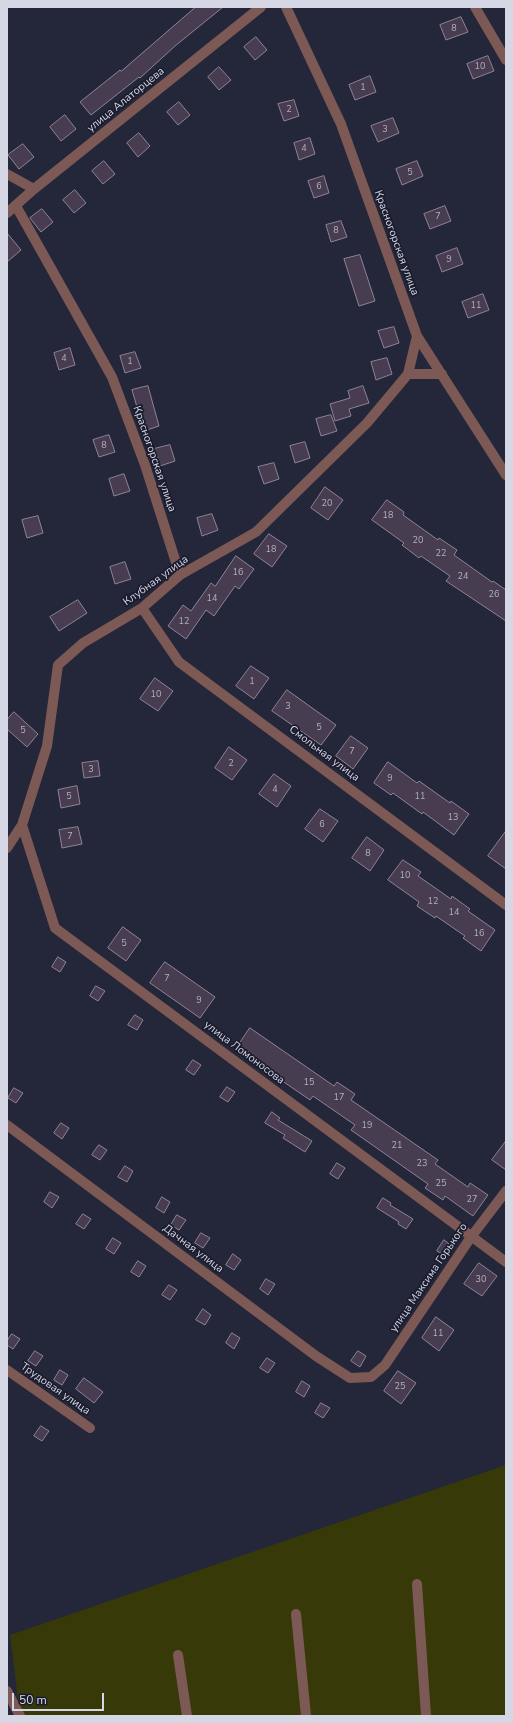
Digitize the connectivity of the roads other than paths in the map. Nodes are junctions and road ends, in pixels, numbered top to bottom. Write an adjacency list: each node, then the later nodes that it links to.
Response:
1 (261, 7): 6 (street, улица Алаторцева)
2 (286, 7): 9 (street, Красногорская улица)
3 (475, 7): 4 (street)
4 (506, 60)
5 (7, 174): 6 (street)
6 (34, 189): 7 (street, улица Алаторцева)
7 (16, 206): 8 (street, улица Алаторцева); 13 (street, Красногорская улица)
8 (7, 213)
9 (417, 336): 10 (street, Клубная улица); 11 (street, Красногорская улица)
10 (408, 374): 11 (street); 13 (street, Клубная улица)
11 (442, 374): 12 (street, Красногорская улица)
12 (506, 475)
13 (180, 575): 14 (street, Клубная улица)
14 (142, 608): 15 (street, Клубная улица); 17 (street, Смольная улица)
15 (22, 825): 16 (street, Клубная улица); 20 (street, улица Ломоносова)
16 (7, 848)
17 (506, 905)
18 (7, 1125): 23 (street, Дачная улица)
19 (506, 1191): 20 (street, улица Максима Горького)
20 (471, 1237): 21 (street, улица Ломоносова); 23 (street, улица Максима Горького)
21 (506, 1262)
22 (7, 1370): 24 (street, Трудовая улица)
23 (371, 1377)
24 (90, 1428)
25 (417, 1584): 32 (street)
26 (296, 1614): 31 (street)
27 (178, 1655): 30 (street)
28 (7, 1691): 29 (street)
29 (20, 1716)
30 (186, 1716)
31 (306, 1716)
32 (426, 1716)

